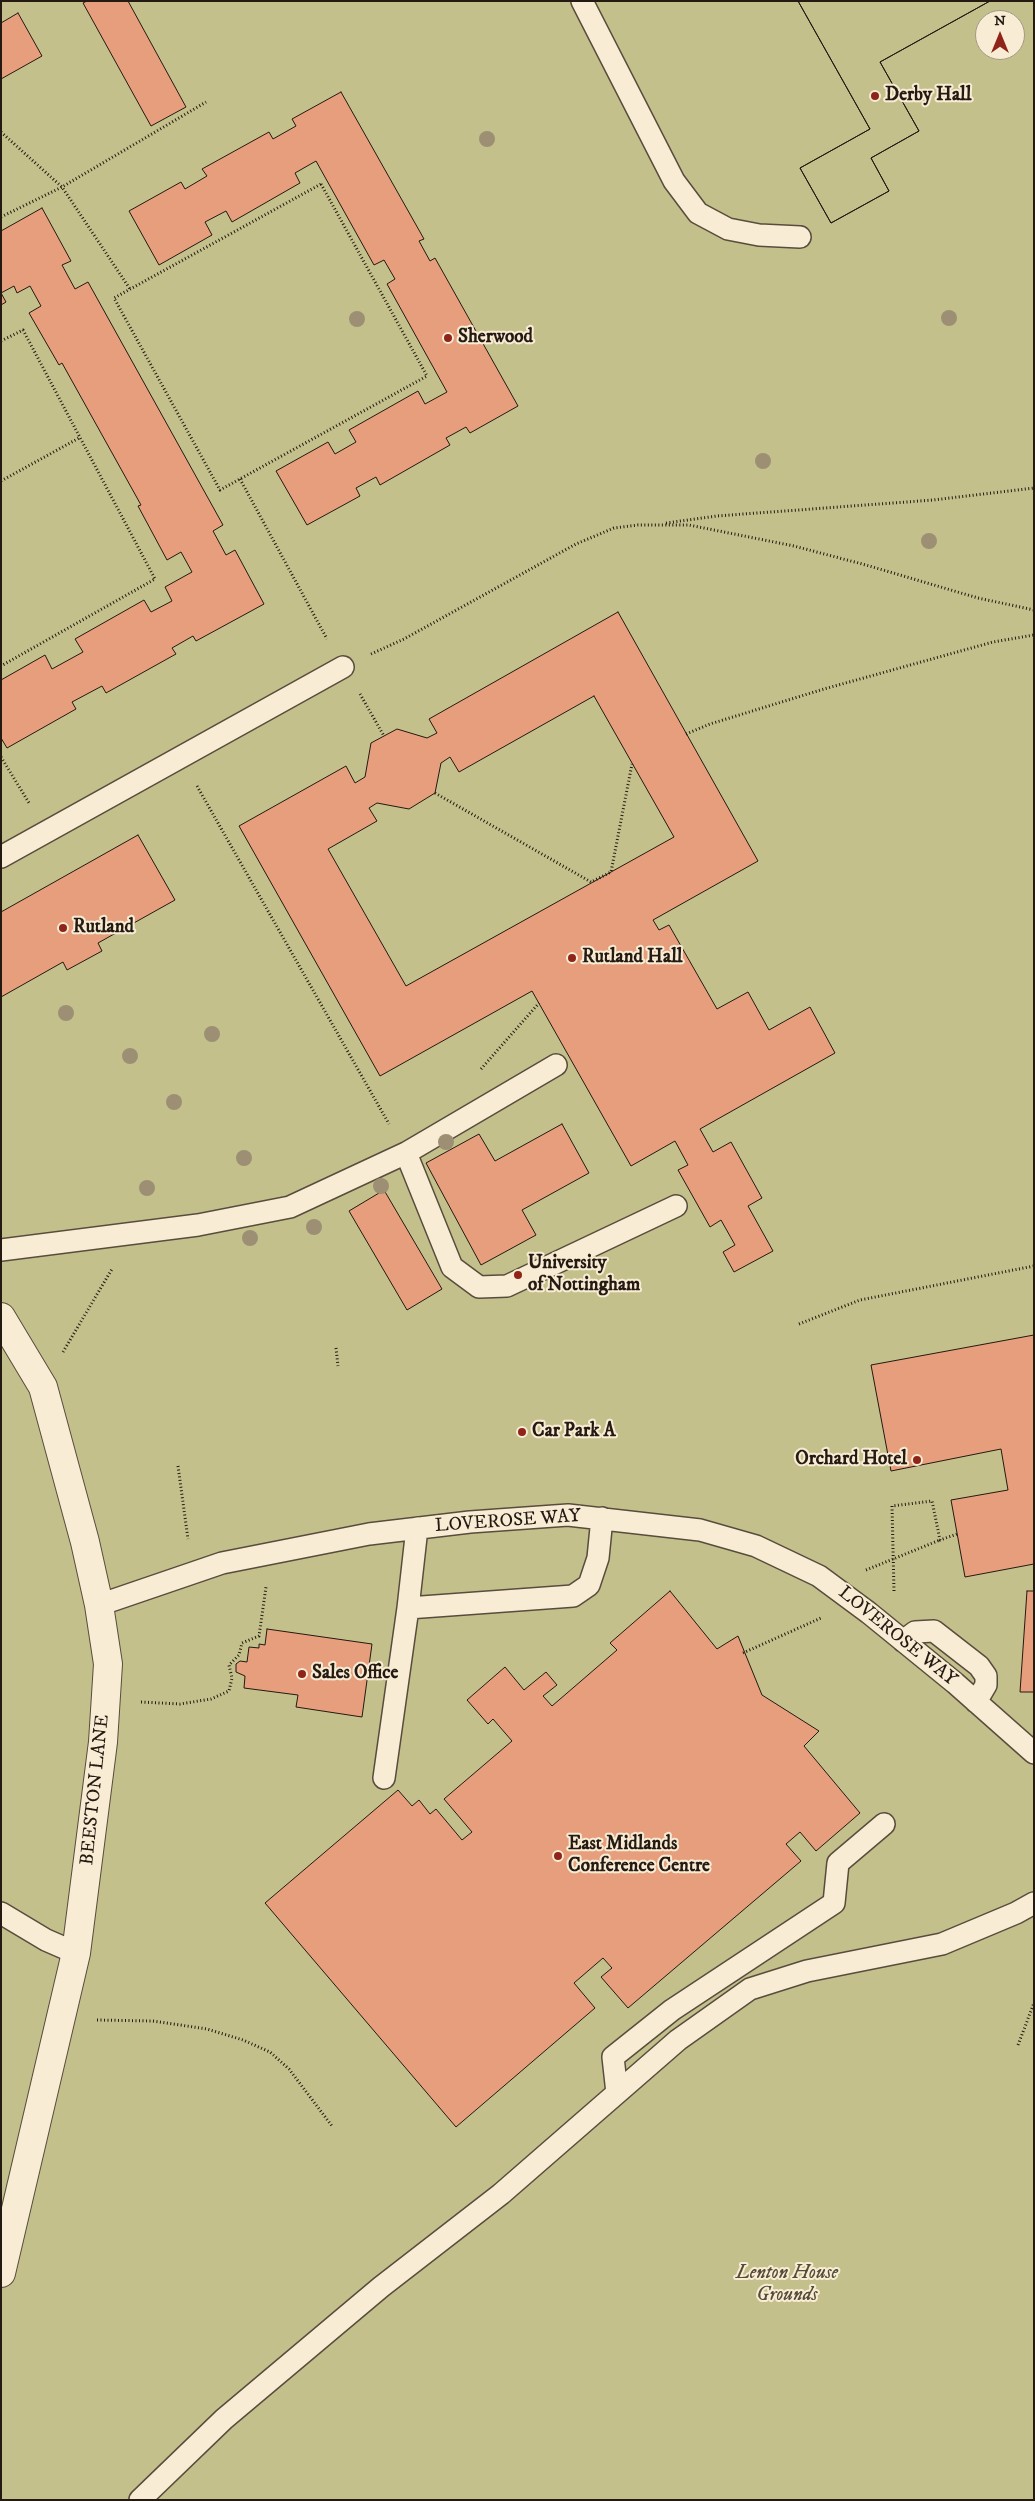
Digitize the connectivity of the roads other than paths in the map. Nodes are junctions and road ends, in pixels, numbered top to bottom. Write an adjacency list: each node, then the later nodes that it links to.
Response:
1 (582, 1): 2 (lane)
2 (800, 237)
3 (343, 667): 4 (lane)
4 (1, 857)
5 (556, 1065): 6 (lane)
6 (406, 1153): 7 (lane); 8 (lane)
7 (676, 1206)
8 (1, 1250)
9 (1, 1316): 12 (street, BEESTON LANE)
10 (602, 1518): 11 (lane, LOVEROSE WAY); 13 (lane); 14 (lane, LOVEROSE WAY)
11 (417, 1528): 12 (lane, LOVEROSE WAY); 13 (lane)
12 (99, 1605): 21 (street, BEESTON LANE)
13 (408, 1608): 17 (lane)
14 (899, 1638): 15 (lane, LOVEROSE WAY); 15 (lane)
15 (976, 1702): 16 (lane, LOVEROSE WAY)
16 (1034, 1753)
17 (384, 1778)
18 (884, 1824): 22 (lane)
19 (1034, 1903): 22 (lane)
20 (1, 1913): 21 (lane)
21 (76, 1953): 23 (street, BEESTON LANE)
22 (617, 2092): 24 (lane)
23 (1, 2273)
24 (140, 2500)

